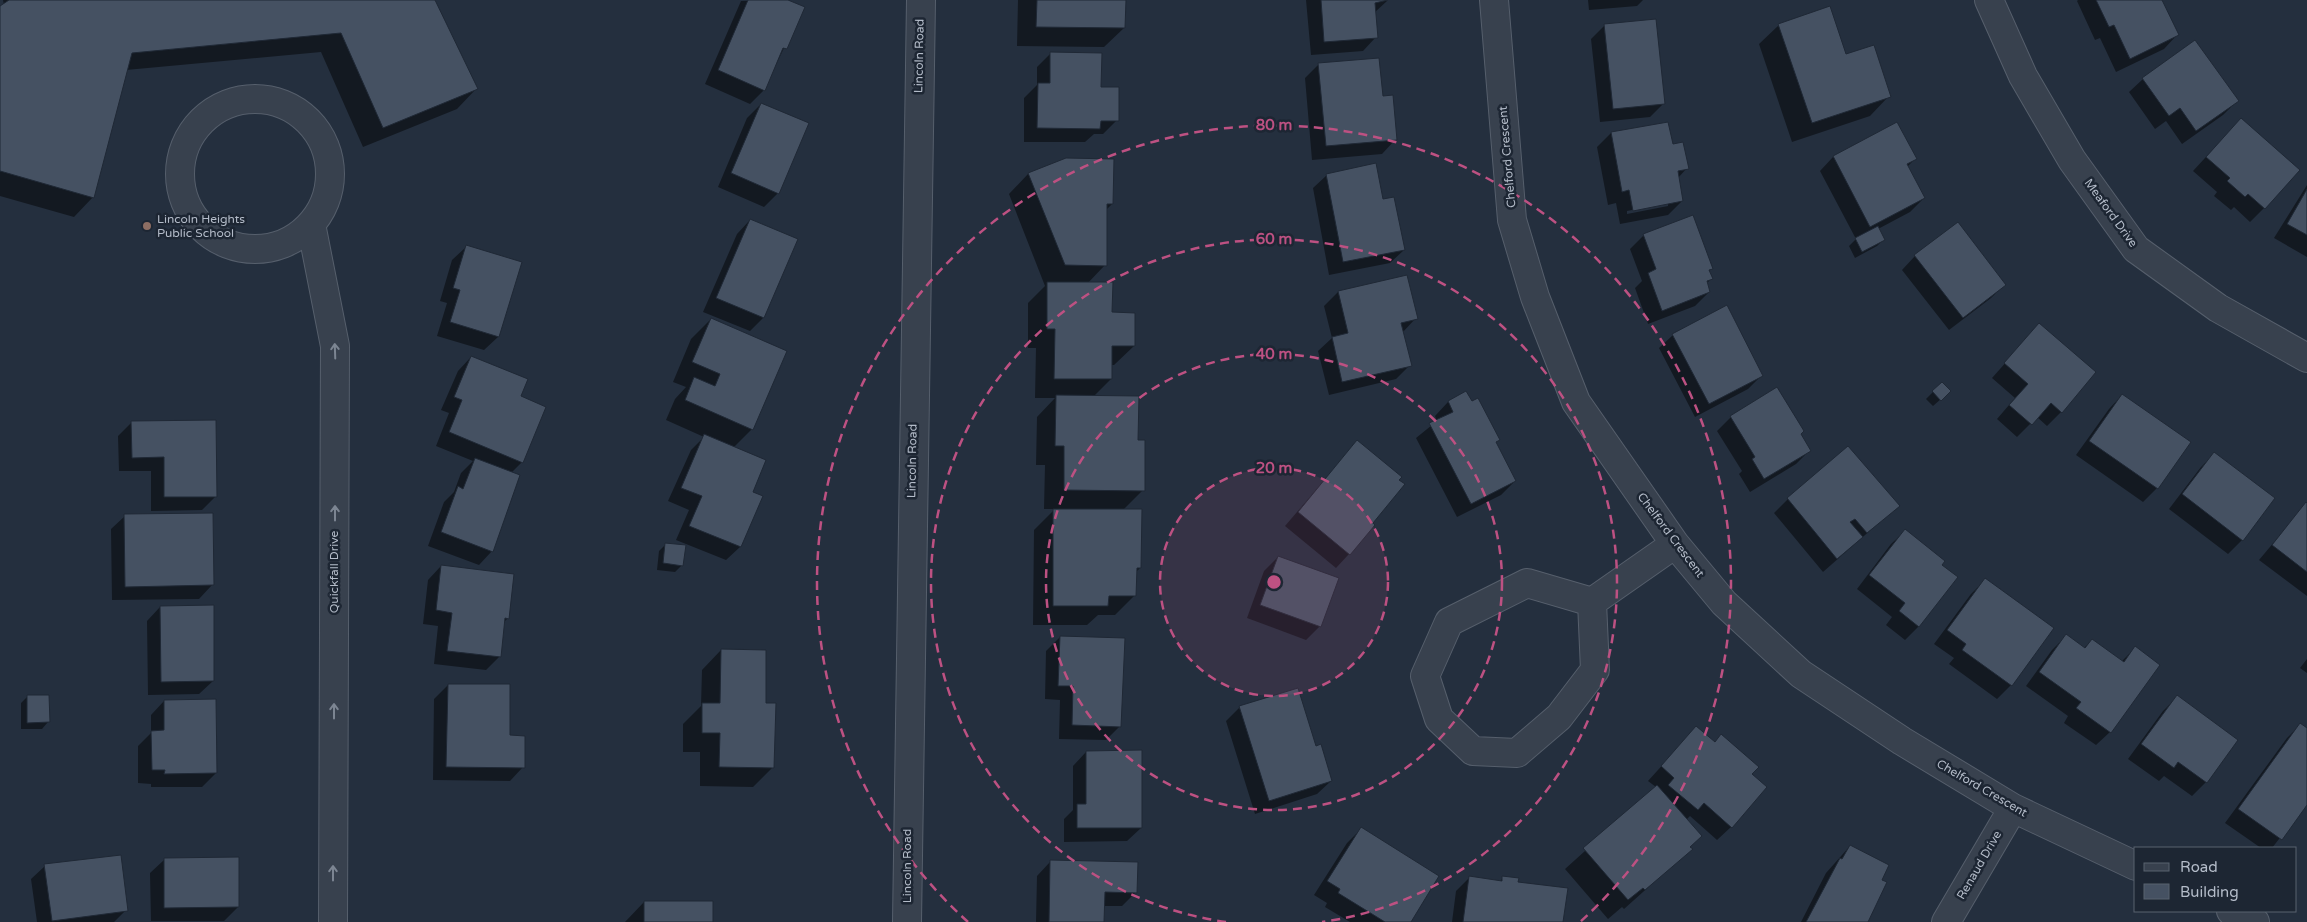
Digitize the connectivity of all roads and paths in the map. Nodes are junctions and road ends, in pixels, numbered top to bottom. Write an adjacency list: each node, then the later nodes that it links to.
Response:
1 (921, 0): 12 (street, Lincoln Road)
2 (1494, 0): 6 (street, Chelford Crescent)
3 (1989, 0): 5 (street, Meaford Drive)
4 (311, 224): 4 (street); 11 (street, Quickfall Drive, one-way to 4)
5 (2307, 358)
6 (1675, 544): 7 (street); 8 (street, Chelford Crescent)
7 (1592, 602): 7 (street)
8 (2013, 808): 9 (street, Chelford Crescent); 13 (street, Renaud Drive)
9 (2134, 865)
10 (2233, 912): 14 (street)
11 (333, 922)
12 (907, 922)
13 (1946, 922)
14 (2255, 922)

